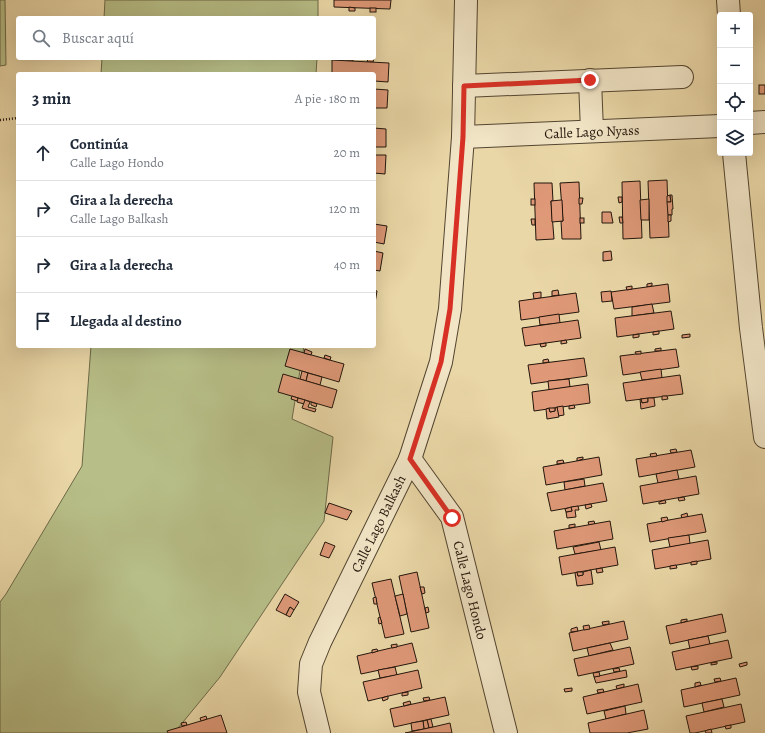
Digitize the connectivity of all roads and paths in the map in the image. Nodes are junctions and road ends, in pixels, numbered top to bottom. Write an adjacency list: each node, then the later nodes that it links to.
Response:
1 (466, 0): 6 (street, Calle Lago Balkash)
2 (728, 0): 3 (street)
3 (729, 12)
4 (682, 77): 5 (street)
5 (590, 80): 6 (street); 12 (street)
6 (464, 86): 13 (street, Calle Lago Balkash)
7 (16, 118): 8 (path)
8 (0, 120)
9 (765, 122): 10 (street)
10 (753, 123)
11 (717, 126): 12 (street, Calle Lago Nyass)
12 (592, 131): 13 (street, Calle Lago Nyass)
13 (463, 137): 16 (street, Calle Lago Balkash)
14 (734, 156): 15 (street)
15 (765, 437)
16 (410, 459): 17 (street, Calle Lago Balkash); 18 (street, Calle Lago Hondo)
17 (320, 733)
18 (506, 733)

